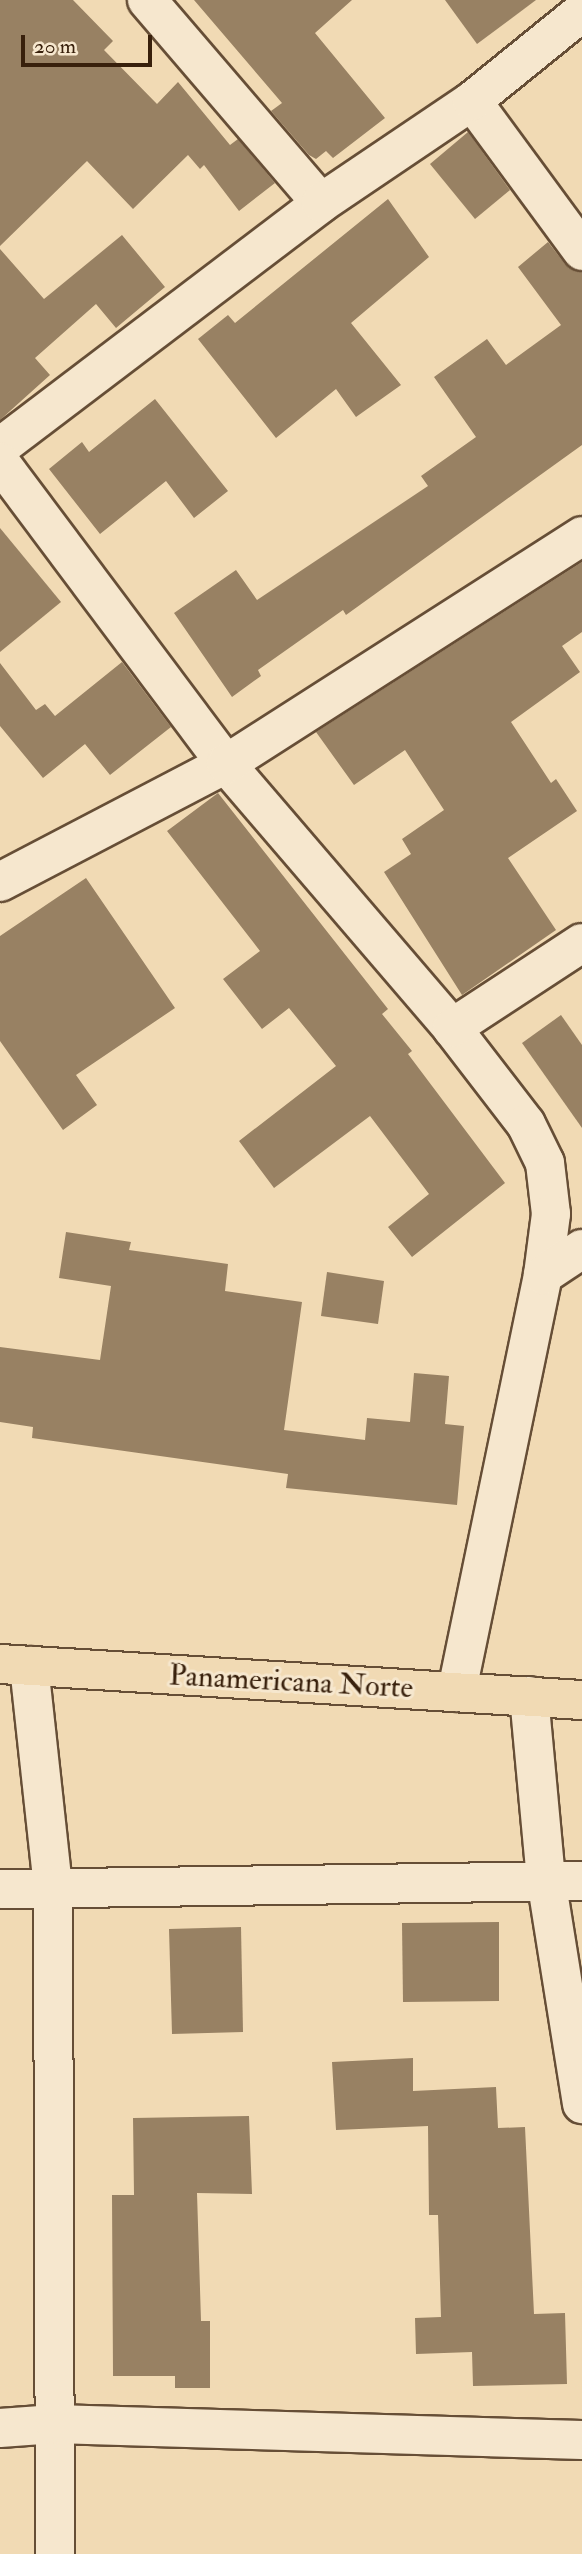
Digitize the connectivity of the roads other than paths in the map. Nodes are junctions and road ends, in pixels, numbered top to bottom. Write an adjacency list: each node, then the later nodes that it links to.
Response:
1 (148, 0): 4 (street)
2 (582, 12): 3 (street)
3 (472, 102): 4 (street); 5 (street)
4 (321, 203): 6 (street)
5 (582, 251)
6 (0, 447)
7 (0, 462): 9 (street)
8 (582, 536): 9 (street)
9 (226, 764): 10 (street); 12 (street)
10 (0, 882)
11 (582, 943): 12 (street)
12 (452, 1028): 14 (street)
13 (582, 1249): 14 (street)
14 (543, 1275): 16 (street)
15 (15, 1665): 16 (highway, Panamericana Norte); 20 (street)
16 (457, 1692): 17 (highway, Panamericana Norte)
17 (529, 1696): 18 (highway, Panamericana Norte); 19 (street)
18 (582, 1700)
19 (564, 1880): 20 (street); 22 (street)
20 (53, 1888): 21 (street); 23 (street)
21 (0, 1889)
22 (582, 2104)
23 (55, 2424): 24 (street); 25 (street); 26 (street)
24 (0, 2428)
25 (582, 2440)
26 (55, 2554)

